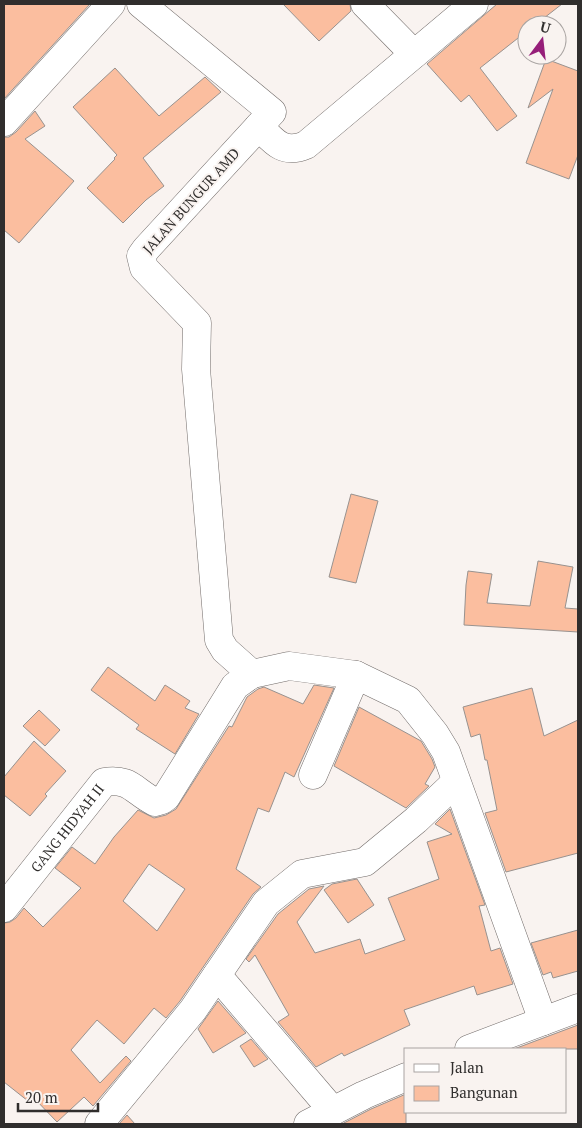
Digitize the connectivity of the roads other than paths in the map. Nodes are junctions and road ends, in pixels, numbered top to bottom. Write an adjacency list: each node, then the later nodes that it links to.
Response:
1 (111, 4): 6 (street)
2 (141, 4): 7 (street, JALAN BUNGUR AMD)
3 (365, 4): 5 (street)
4 (474, 4): 5 (street)
5 (414, 54): 7 (street)
6 (4, 122)
7 (259, 126): 8 (street, JALAN BUNGUR AMD)
8 (252, 674): 9 (street); 12 (street, GANG HIDYAH II)
9 (356, 675): 10 (street); 11 (street)
10 (313, 775)
11 (456, 782): 13 (street); 15 (street)
12 (4, 908)
13 (217, 975): 18 (street); 19 (street)
14 (578, 1008): 15 (street)
15 (542, 1021): 16 (street)
16 (473, 1048)
17 (404, 1078): 18 (street)
18 (333, 1112): 20 (street)
19 (99, 1124)
20 (308, 1124)

